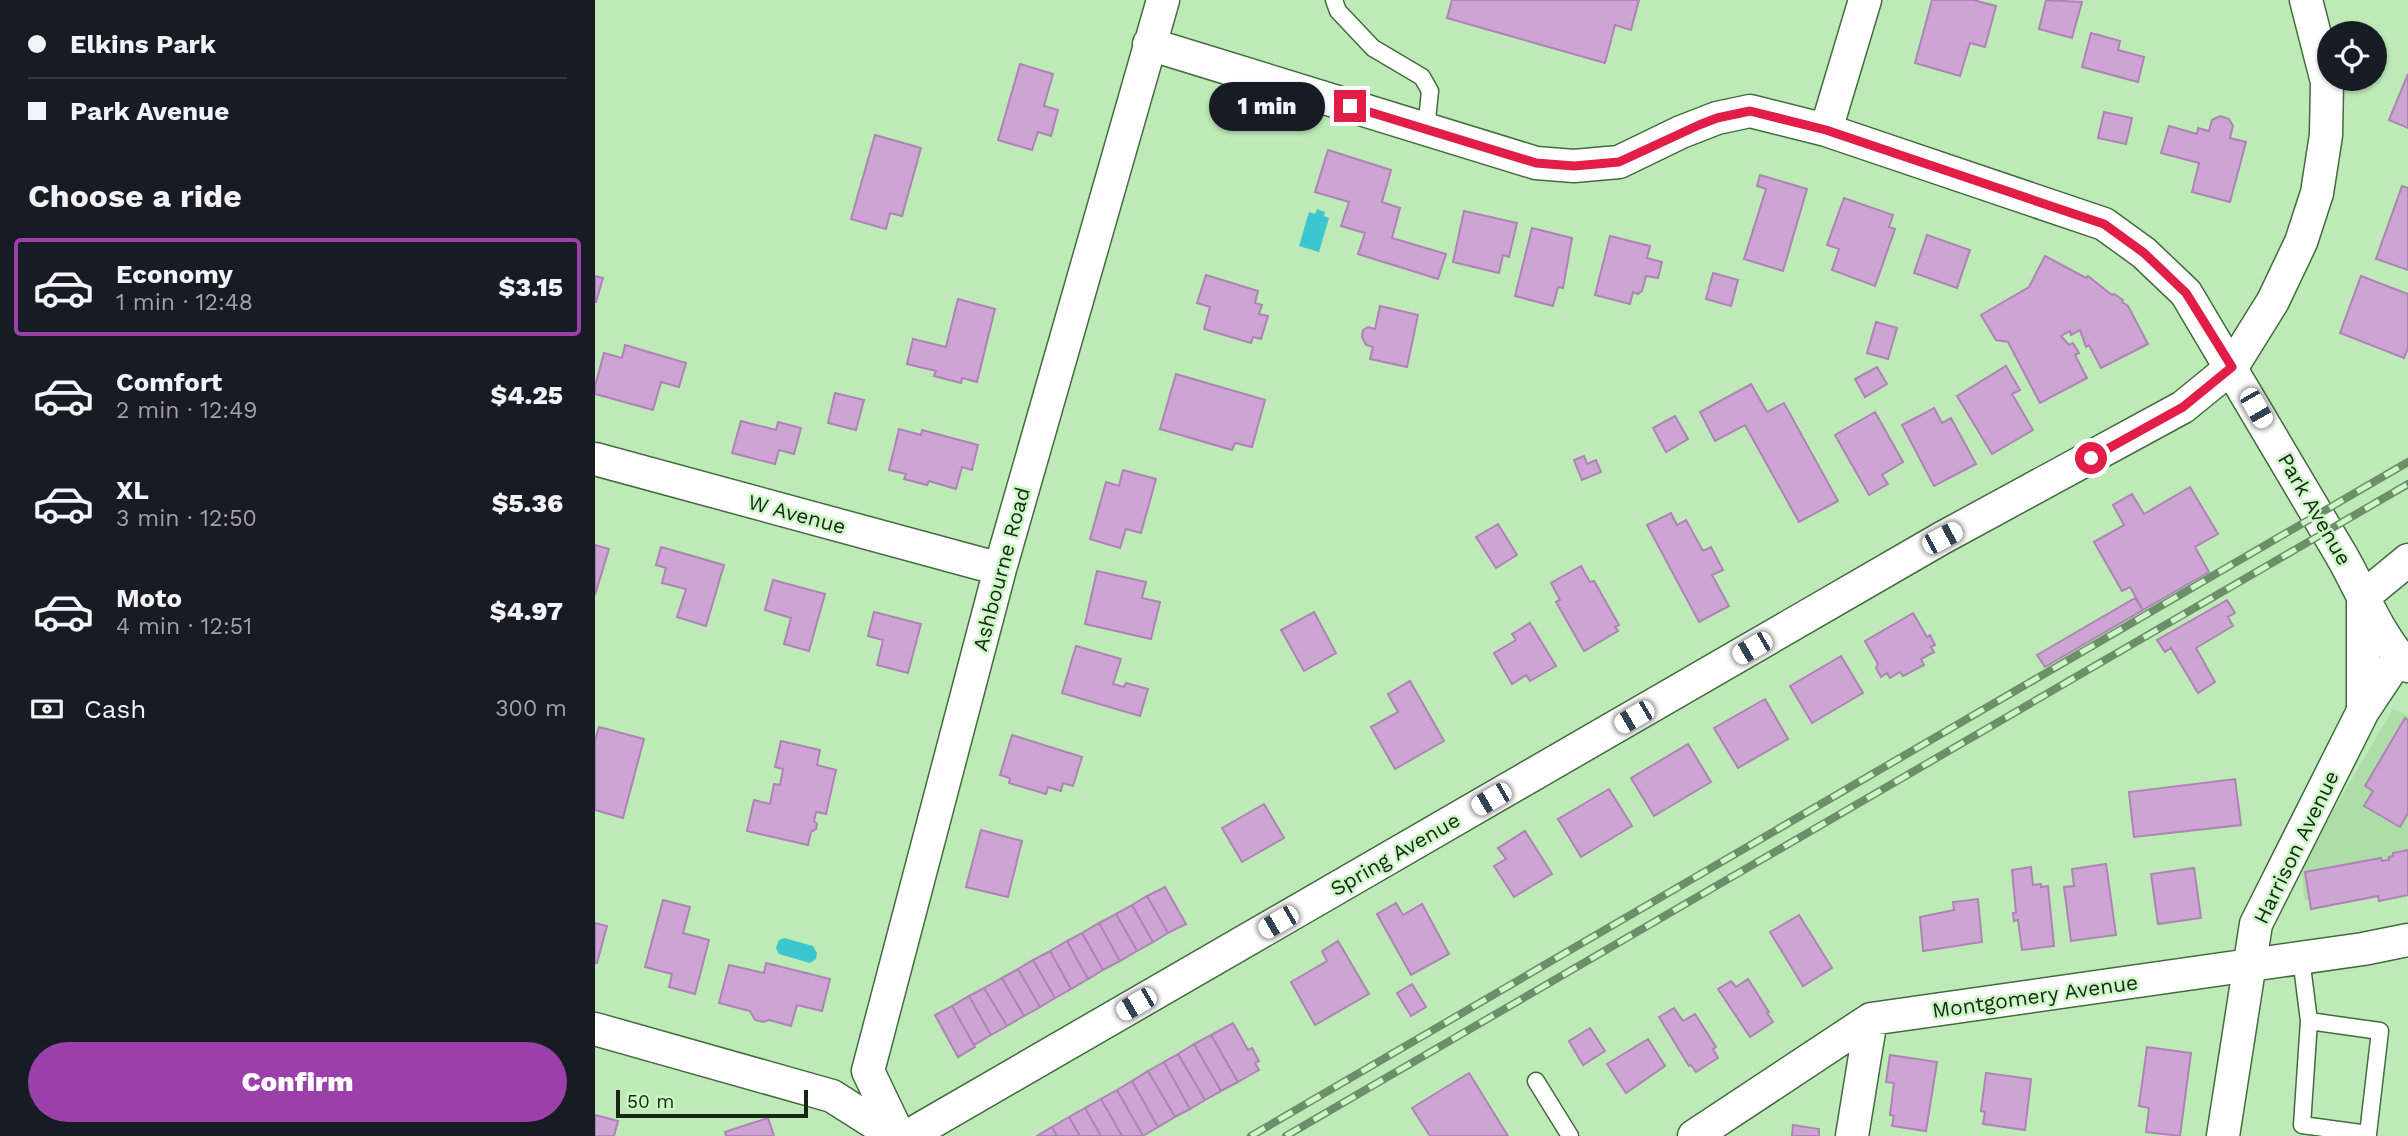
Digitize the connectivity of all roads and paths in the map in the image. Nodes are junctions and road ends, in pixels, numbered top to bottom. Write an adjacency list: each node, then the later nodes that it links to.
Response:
1 (1163, 0): 5 (street, Ashbourne Road)
2 (1334, 0): 6 (lane)
3 (1865, 0): 7 (street)
4 (2305, 0): 8 (street, Spring Avenue)
5 (1149, 44): 6 (street, Park Avenue); 11 (street, Ashbourne Road)
6 (1426, 129): 7 (street, Park Avenue)
7 (1826, 130): 8 (street, Park Avenue)
8 (2232, 367): 12 (street, Park Avenue); 23 (street, Spring Avenue)
9 (595, 458): 11 (street, W Avenue)
10 (2408, 560): 12 (street)
11 (1000, 569): 22 (street, Ashbourne Road)
12 (2363, 597): 13 (street, Park Avenue); 14 (street)
13 (2403, 661): 14 (street, Harrison Avenue)
14 (2363, 711): 17 (street, Harrison Avenue)
15 (2408, 940): 16 (street, Montgomery Avenue)
16 (2301, 958): 17 (street, Montgomery Avenue); 19 (lane)
17 (2250, 965): 18 (street, Montgomery Avenue); 27 (street, Harrison Avenue)
18 (1871, 1019): 25 (street, Montgomery Avenue); 26 (street)
19 (2309, 1021): 19 (lane)
20 (595, 1029): 22 (street)
21 (1535, 1081): 24 (lane)
22 (897, 1136)
23 (908, 1136)
24 (1570, 1136)
25 (1694, 1136)
26 (1852, 1136)
27 (2223, 1136)

